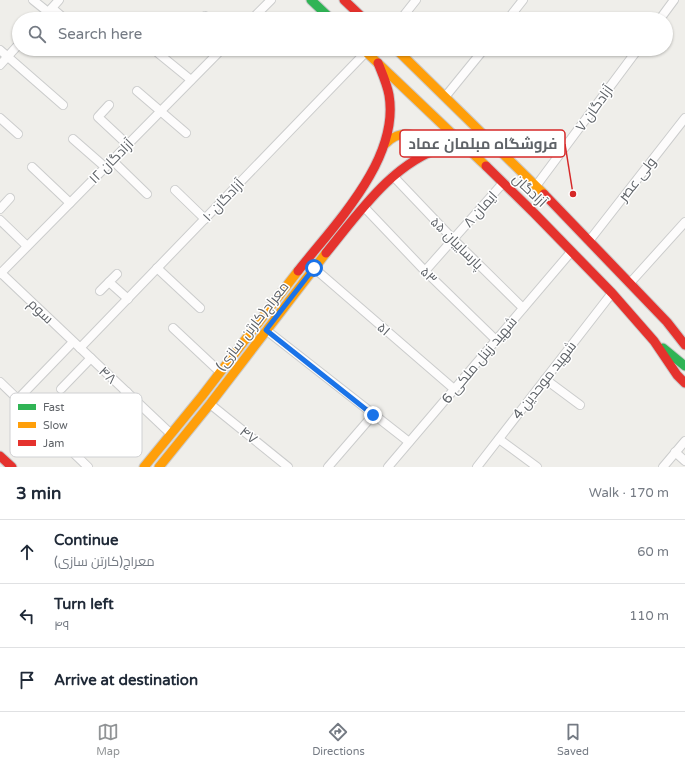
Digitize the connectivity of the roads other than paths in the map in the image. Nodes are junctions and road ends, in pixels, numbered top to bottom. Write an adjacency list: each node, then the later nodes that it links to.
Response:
1 (33, 0): 10 (street)
2 (59, 0): 10 (street)
3 (271, 0): 12 (street)
4 (311, 0): 13 (street)
5 (344, 0): 14 (street)
6 (416, 0): 15 (street)
7 (511, 0): 9 (street)
8 (674, 0): 17 (street)
9 (521, 3): 16 (street)
10 (50, 10): 11 (street)
11 (53, 12)
12 (259, 12)
13 (324, 12)
14 (357, 12)
15 (407, 12)
16 (514, 12)
17 (665, 12)
18 (0, 50): 27 (street)
19 (12, 52): 27 (street)
20 (161, 56): 30 (street)
21 (215, 56): 30 (street, ۱۲ آزادگان)
22 (359, 56): 57 (street, ۱۰ آزادگان)
23 (371, 56): 28 (street, آزادگان)
24 (403, 56): 32 (street, آزادگان)
25 (478, 56): 32 (street)
26 (633, 56): 50 (street, ۷ آزادگان)
27 (8, 57): 29 (street); 33 (street)
28 (378, 63): 41 (street, معراج(کارتن سازی)); 43 (street, آزادگان)
29 (0, 65)
30 (191, 80): 35 (street, ۱۲ آزادگان)
31 (137, 91): 35 (street)
32 (445, 97): 50 (street, آزادگان)
33 (63, 105)
34 (109, 105): 42 (street)
35 (160, 112): 38 (street); 42 (street, ۱۲ آزادگان)
36 (0, 118): 39 (street)
37 (685, 118): 61 (street, ولی عصر)
38 (186, 133)
39 (18, 134)
40 (73, 139): 47 (street)
41 (385, 144): 44 (street); 87 (street, معراج(کارتن سازی))
42 (128, 145): 45 (street, ۱۲ آزادگان)
43 (465, 145): 44 (street, معراج(کارتن سازی)); 49 (street, آزادگان)
44 (422, 155): 48 (street, معراج(کارتن سازی))
45 (112, 160): 47 (street, ۱۲ آزادگان); 52 (street)
46 (32, 167): 54 (street)
47 (105, 167): 54 (street, ۱۲ آزادگان)
48 (393, 176): 55 (street, معراج(کارتن سازی)); 60 (street, پارساییان ۵۵)
49 (503, 183): 60 (street, ۸ ایمان); 63 (street, آزادگان)
50 (536, 186): 61 (street, آزادگان)
51 (175, 190): 57 (street)
52 (147, 194)
53 (10, 198): 56 (street)
54 (70, 203): 62 (street, ۱۲ آزادگان)
55 (364, 207): 65 (street, معراج(کارتن سازی)); 66 (street, ۵۳)
56 (0, 208)
57 (205, 219): 64 (street, ۱۰ آزادگان)
58 (0, 220): 62 (street)
59 (685, 222): 70 (street)
60 (453, 239): 66 (street, ۸ ایمان); 75 (street, پارساییان ۵۵)
61 (590, 241): 70 (street, آزادگان)
62 (27, 246): 67 (street, ۱۲ آزادگان)
63 (571, 252): 72 (street, آزادگان); 75 (street, 6 شهید زینل ملکی)
64 (158, 268): 73 (street, ۱۰ آزادگان); 74 (street)
65 (314, 268): 78 (street, معراج(کارتن سازی)); 92 (street, ۵۱)
66 (425, 271): 80 (street, ۵۳)
67 (0, 273): 82 (street, سوم)
68 (117, 274): 69 (street)
69 (109, 282): 71 (street); 73 (street)
70 (630, 283): 76 (street, آزادگان)
71 (100, 291)
72 (612, 293): 81 (street, آزادگان); 88 (street, 4 شهید موحدین)
73 (128, 299): 84 (street, ۱۰ آزادگان)
74 (200, 308)
75 (523, 308): 80 (street, 6 شهید زینل ملکی)
76 (667, 322): 79 (street); 83 (street)
77 (173, 328): 87 (street)
78 (266, 330): 96 (street, معراج(کارتن سازی)); 99 (street)
79 (685, 336)
80 (496, 340): 92 (street, 6 شهید زینل ملکی)
81 (654, 341): 86 (street); 90 (street)
82 (73, 342): 84 (street, سوم); 95 (street)
83 (685, 346)
84 (80, 348): 85 (street, ۴۸)
85 (91, 358): 91 (street); 93 (street, ۴۸)
86 (685, 366)
87 (220, 372): 100 (street, معراج(کارتن سازی))
88 (545, 379): 97 (street); 101 (street, 4 شهید موحدین)
89 (0, 382): 94 (street)
90 (685, 383)
91 (62, 389)
92 (454, 389): 103 (street, 6 شهید زینل ملکی)
93 (127, 392)
94 (12, 393)
95 (24, 393)
96 (210, 404): 111 (street, معراج(کارتن سازی)); 112 (street, ۴۷)
97 (580, 405)
98 (142, 406): 100 (street, ۴۸)
99 (373, 415): 103 (street); 113 (street)
100 (171, 434): 110 (street, معراج(کارتن سازی))
101 (499, 439): 115 (street, 4 شهید موحدین); 116 (street)
102 (685, 441): 104 (street)
103 (409, 442): 114 (street, 6 شهید زینل ملکی)
104 (676, 452): 107 (street); 117 (street)
105 (0, 456): 108 (street)
106 (78, 457): 109 (street)
107 (685, 461)
108 (12, 467)
109 (88, 467)
110 (144, 467)
111 (159, 467)
112 (288, 467)
113 (328, 467)
114 (388, 467)
115 (477, 467)
116 (536, 467)
117 (663, 467)

